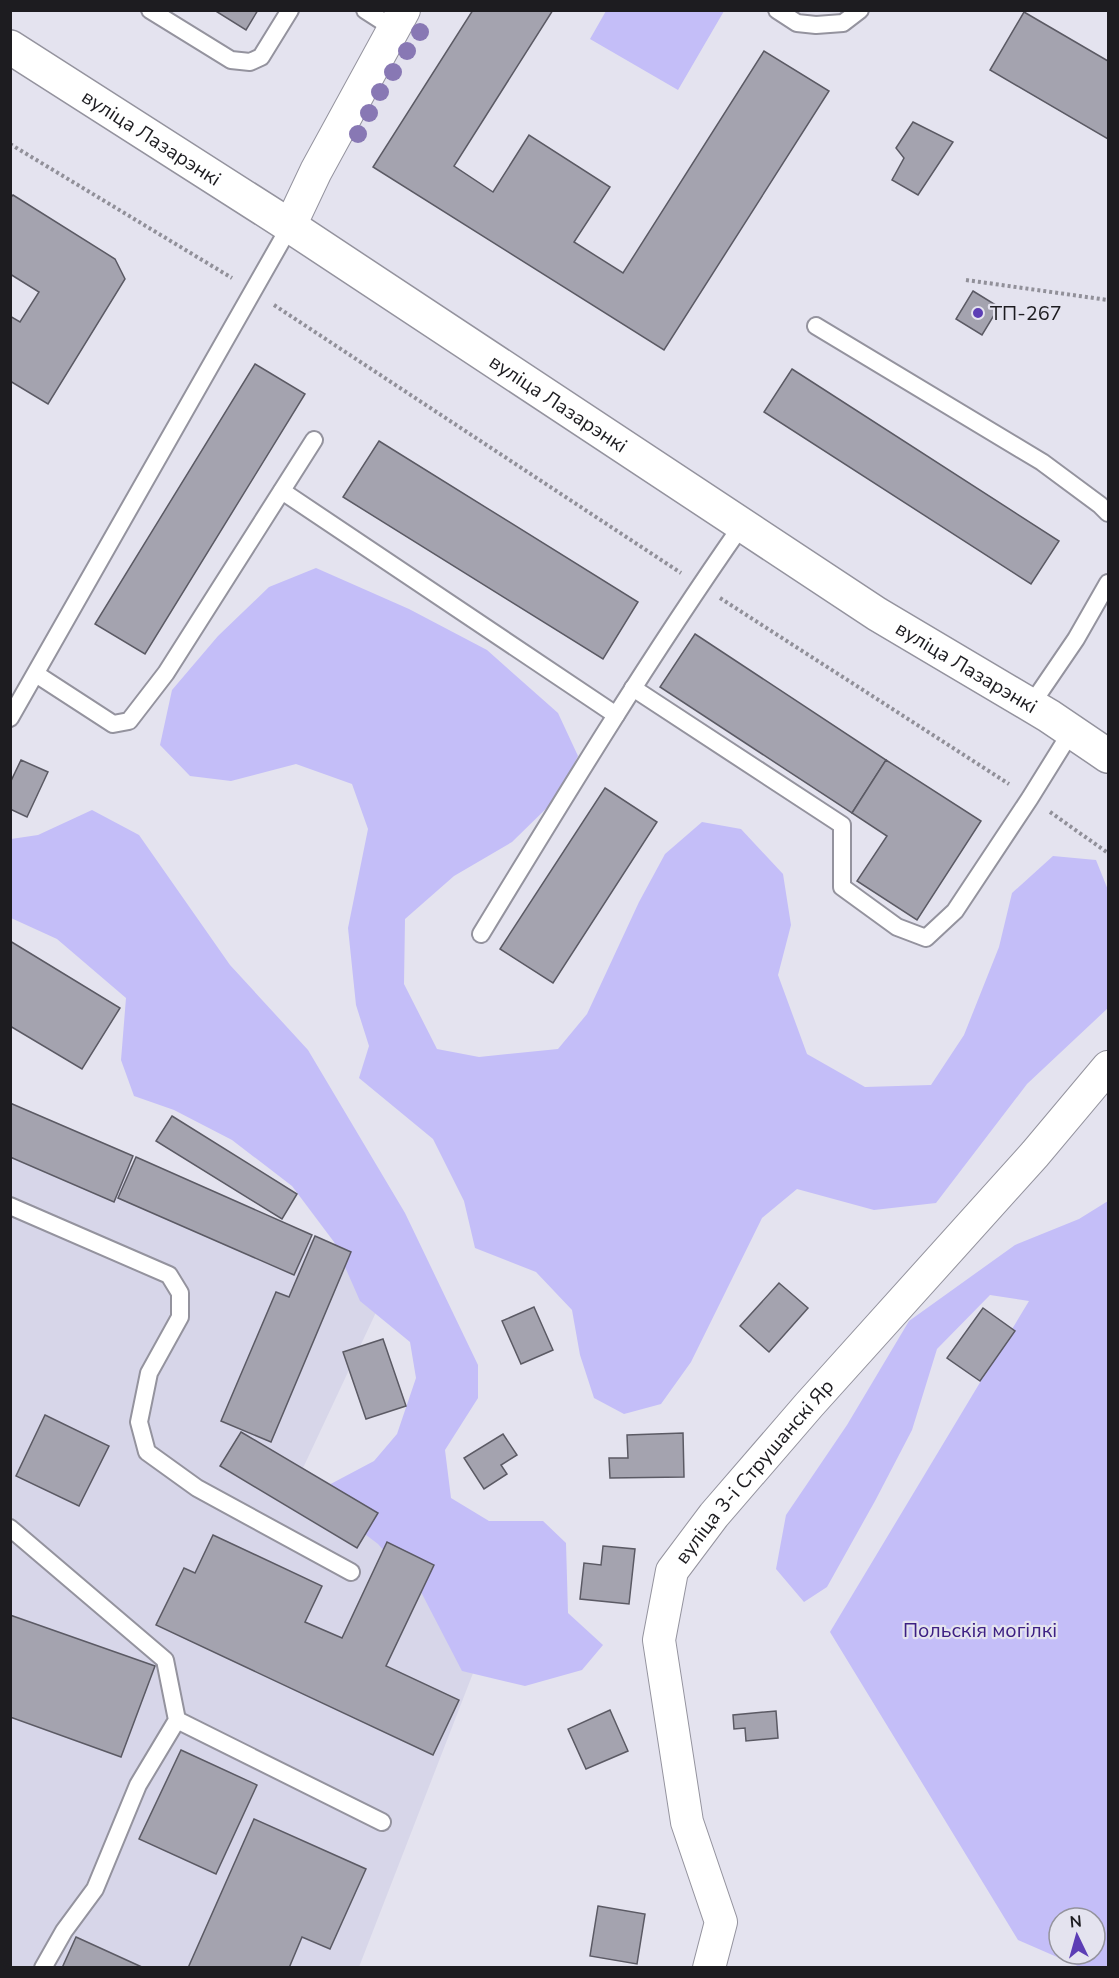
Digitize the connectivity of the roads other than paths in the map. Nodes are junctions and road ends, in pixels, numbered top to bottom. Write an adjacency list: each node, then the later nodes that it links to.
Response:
1 (150, 10): 2 (lane)
2 (290, 10)
3 (365, 10): 6 (lane)
4 (777, 10): 5 (lane)
5 (860, 10)
6 (398, 19): 8 (street)
7 (10, 47): 8 (main road, вуліца Лазарэнкі)
8 (290, 226): 13 (main road, вуліца Лазарэнкі); 15 (lane)
9 (816, 326): 12 (lane)
10 (314, 440): 11 (lane)
11 (282, 491): 15 (lane); 18 (lane)
12 (1108, 513)
13 (742, 525): 16 (lane); 17 (main road, вуліца Лазарэнкі)
14 (1108, 582): 17 (lane)
15 (36, 674): 19 (lane)
16 (633, 688): 18 (lane); 20 (lane)
17 (1031, 705): 20 (main road, вуліца Лазарэнкі)
18 (615, 715): 22 (lane)
19 (10, 718)
20 (1071, 732): 21 (main road, вуліца Лазарэнкі)
21 (1108, 756)
22 (481, 934)
23 (1108, 1067): 30 (street, вуліца 3-і Струшанскі Яр)
24 (10, 1206): 26 (lane)
25 (10, 1528): 27 (lane)
26 (351, 1572)
27 (177, 1720): 28 (lane); 29 (lane)
28 (382, 1822)
29 (43, 1968)
30 (709, 1968)

